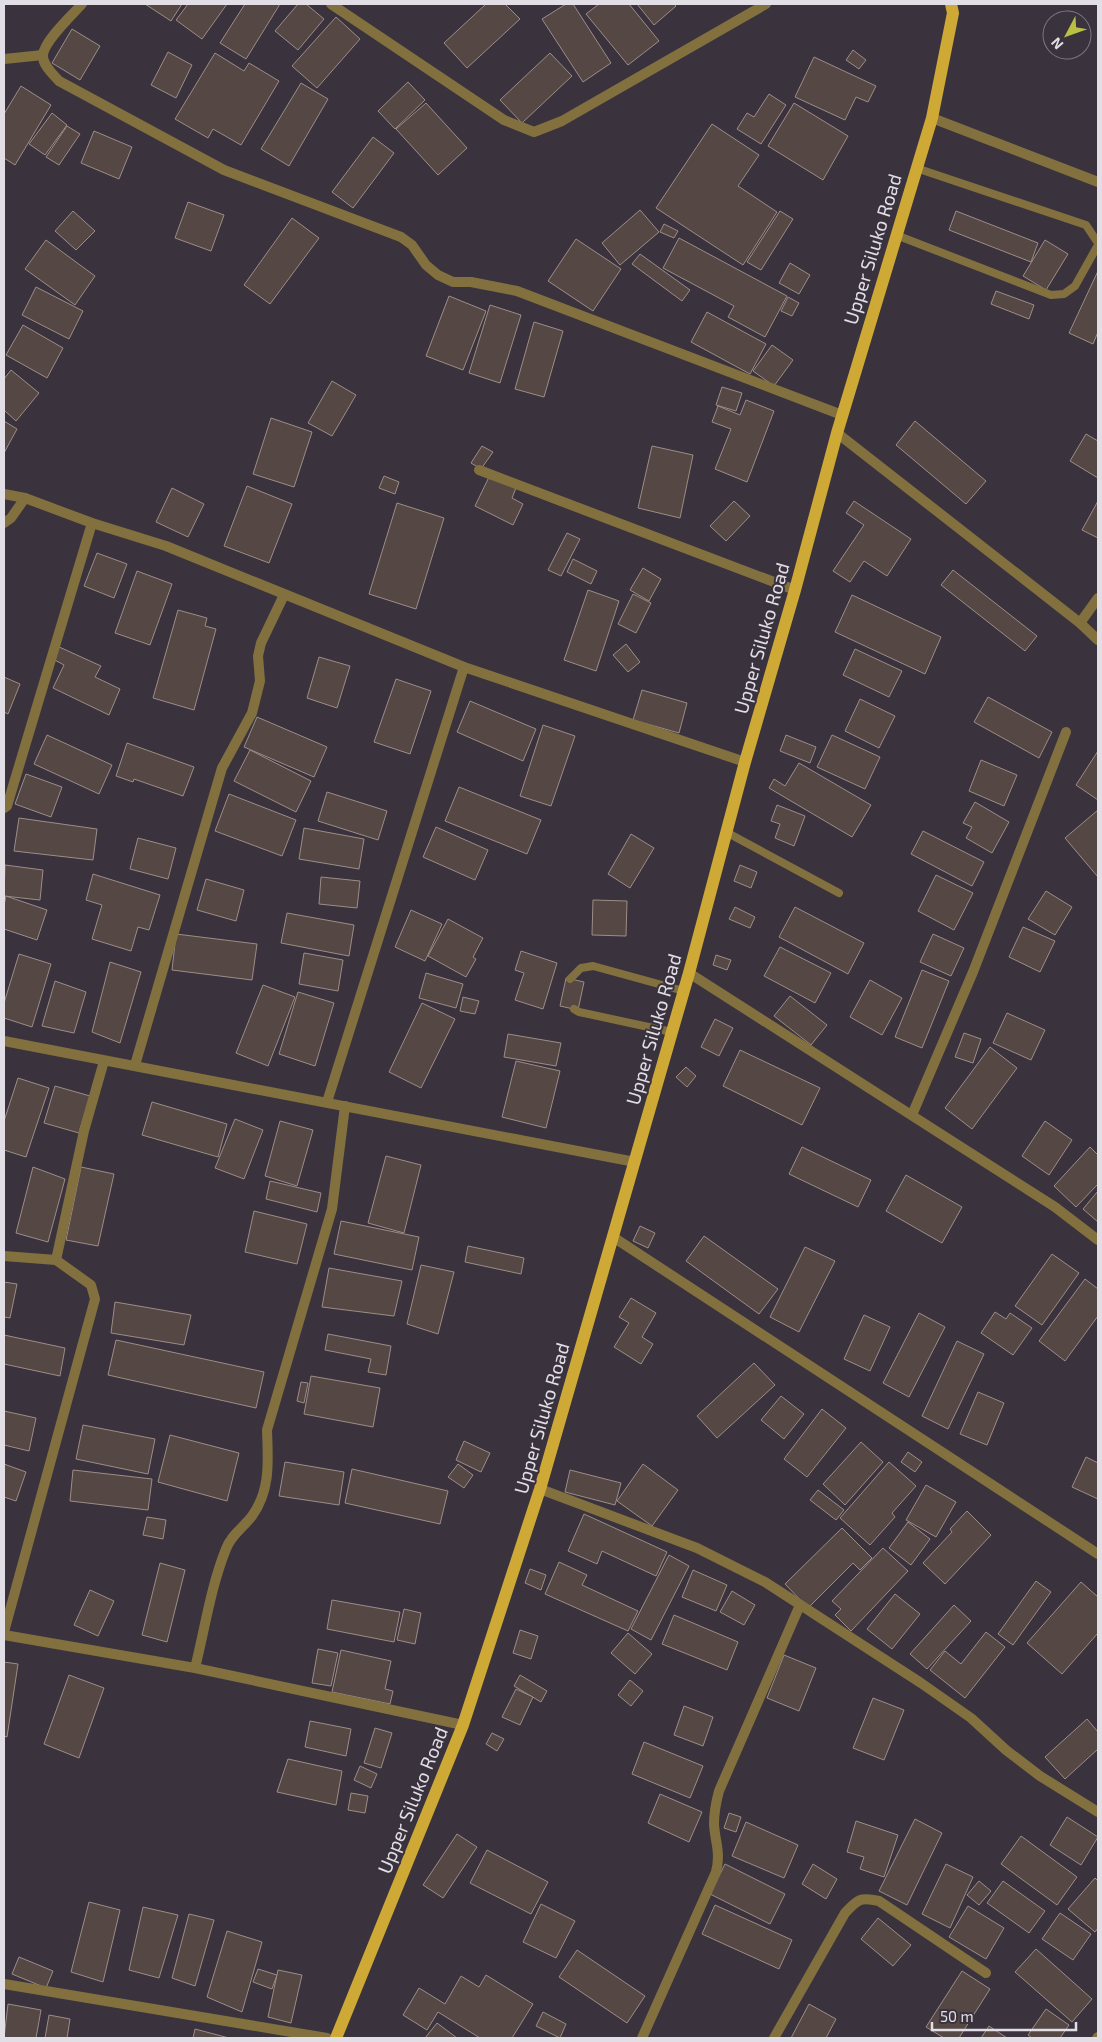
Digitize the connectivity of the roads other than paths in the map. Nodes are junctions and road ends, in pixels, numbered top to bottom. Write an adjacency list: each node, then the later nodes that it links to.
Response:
1 (82, 4): 5 (street)
2 (331, 4): 3 (street)
3 (766, 4)
4 (955, 7): 7 (main road, Upper Siluko Road)
5 (42, 55): 6 (street); 12 (street)
6 (4, 59)
7 (932, 118): 8 (main road, Upper Siluko Road); 9 (street)
8 (916, 168): 10 (main road, Upper Siluko Road); 11 (lane)
9 (1098, 182)
10 (896, 235): 11 (lane); 12 (main road, Upper Siluko Road)
11 (1098, 244)
12 (842, 415): 13 (main road, Upper Siluko Road)
13 (836, 434): 19 (main road, Upper Siluko Road); 22 (street)
14 (479, 470): 19 (street)
15 (4, 494): 16 (street)
16 (25, 498): 17 (street); 18 (street)
17 (4, 523)
18 (92, 523): 20 (street); 27 (street)
19 (795, 590): 26 (main road, Upper Siluko Road)
20 (284, 595): 24 (street); 37 (street)
21 (1098, 598): 22 (street)
22 (1080, 623): 23 (street)
23 (1098, 640)
24 (464, 667): 26 (street); 38 (street)
25 (1066, 732): 40 (street)
26 (745, 762): 28 (main road, Upper Siluko Road)
27 (4, 808)
28 (726, 832): 29 (lane); 30 (main road, Upper Siluko Road)
29 (839, 893)
30 (689, 973): 32 (main road, Upper Siluko Road); 40 (street)
31 (570, 979): 32 (lane)
32 (684, 991): 34 (main road, Upper Siluko Road)
33 (574, 1009): 34 (lane)
34 (672, 1032): 41 (main road, Upper Siluko Road)
35 (4, 1041): 36 (street)
36 (104, 1060): 37 (street); 45 (street)
37 (135, 1065): 38 (street)
38 (327, 1102): 39 (street)
39 (345, 1106): 41 (street); 50 (street)
40 (912, 1116): 43 (street)
41 (635, 1162): 42 (main road, Upper Siluko Road)
42 (613, 1237): 46 (main road, Upper Siluko Road); 47 (street)
43 (1098, 1240)
44 (4, 1256): 45 (street)
45 (56, 1260): 49 (street)
46 (540, 1489): 48 (street); 51 (main road, Upper Siluko Road)
47 (1098, 1554)
48 (800, 1604): 52 (street); 57 (street)
49 (4, 1634): 50 (street)
50 (195, 1668): 51 (street)
51 (463, 1725): 56 (main road, Upper Siluko Road)
52 (1098, 1812)
53 (986, 1973): 58 (street)
54 (4, 1984): 55 (street)
55 (327, 2038)
56 (336, 2038)
57 (642, 2038)
58 (774, 2038)

